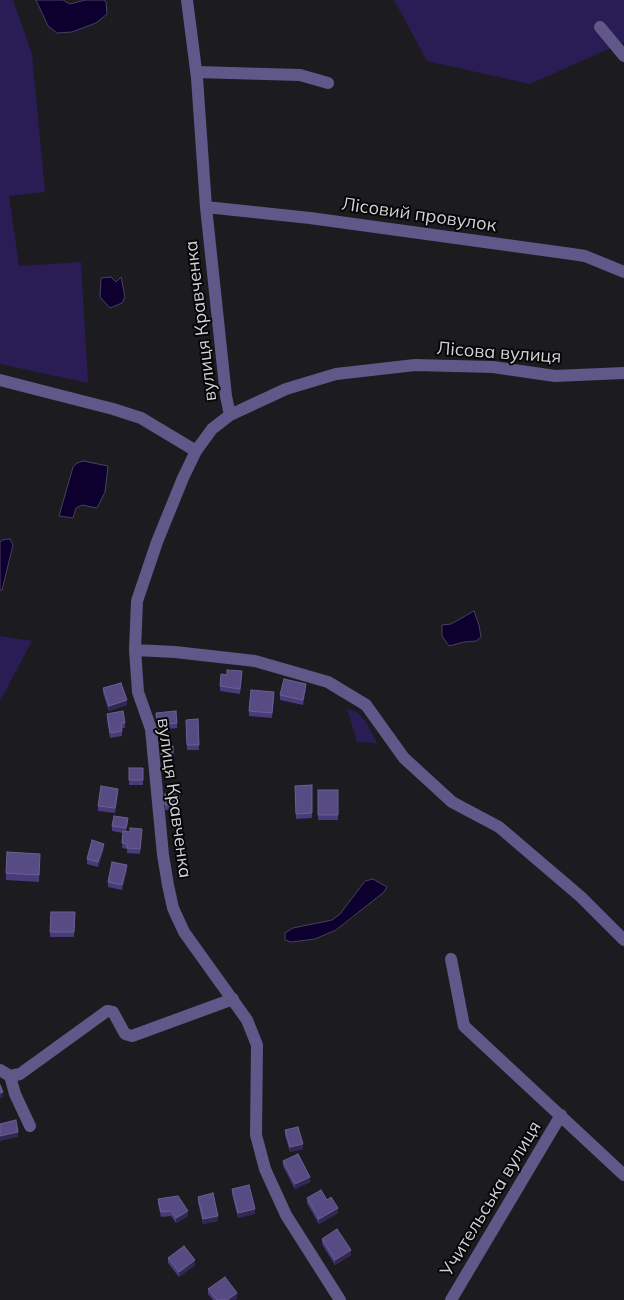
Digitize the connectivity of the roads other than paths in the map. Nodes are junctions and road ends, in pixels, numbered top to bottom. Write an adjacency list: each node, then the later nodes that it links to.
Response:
1 (187, 0): 4 (street, вулиця Кравченка)
2 (600, 27): 3 (street)
3 (624, 56)
4 (196, 72): 5 (street); 6 (street, вулиця Кравченка)
5 (328, 83)
6 (206, 207): 7 (street, Лісовий провулок); 10 (street, вулиця Кравченка)
7 (624, 272)
8 (624, 373): 10 (street, Лісова вулиця)
9 (0, 380): 11 (street)
10 (230, 415): 11 (street, вулиця Кравченка)
11 (196, 451): 12 (street, вулиця Кравченка)
12 (135, 650): 13 (street); 15 (street, вулиця Кравченка)
13 (624, 940)
14 (451, 959): 17 (street, Учительська вулиця)
15 (233, 998): 16 (street); 20 (street, вулиця Кравченка)
16 (5, 1073): 18 (street)
17 (561, 1115): 19 (street, Учительська вулиця); 21 (street, Учительська вулиця)
18 (30, 1126)
19 (624, 1175)
20 (340, 1300)
21 (451, 1300)

